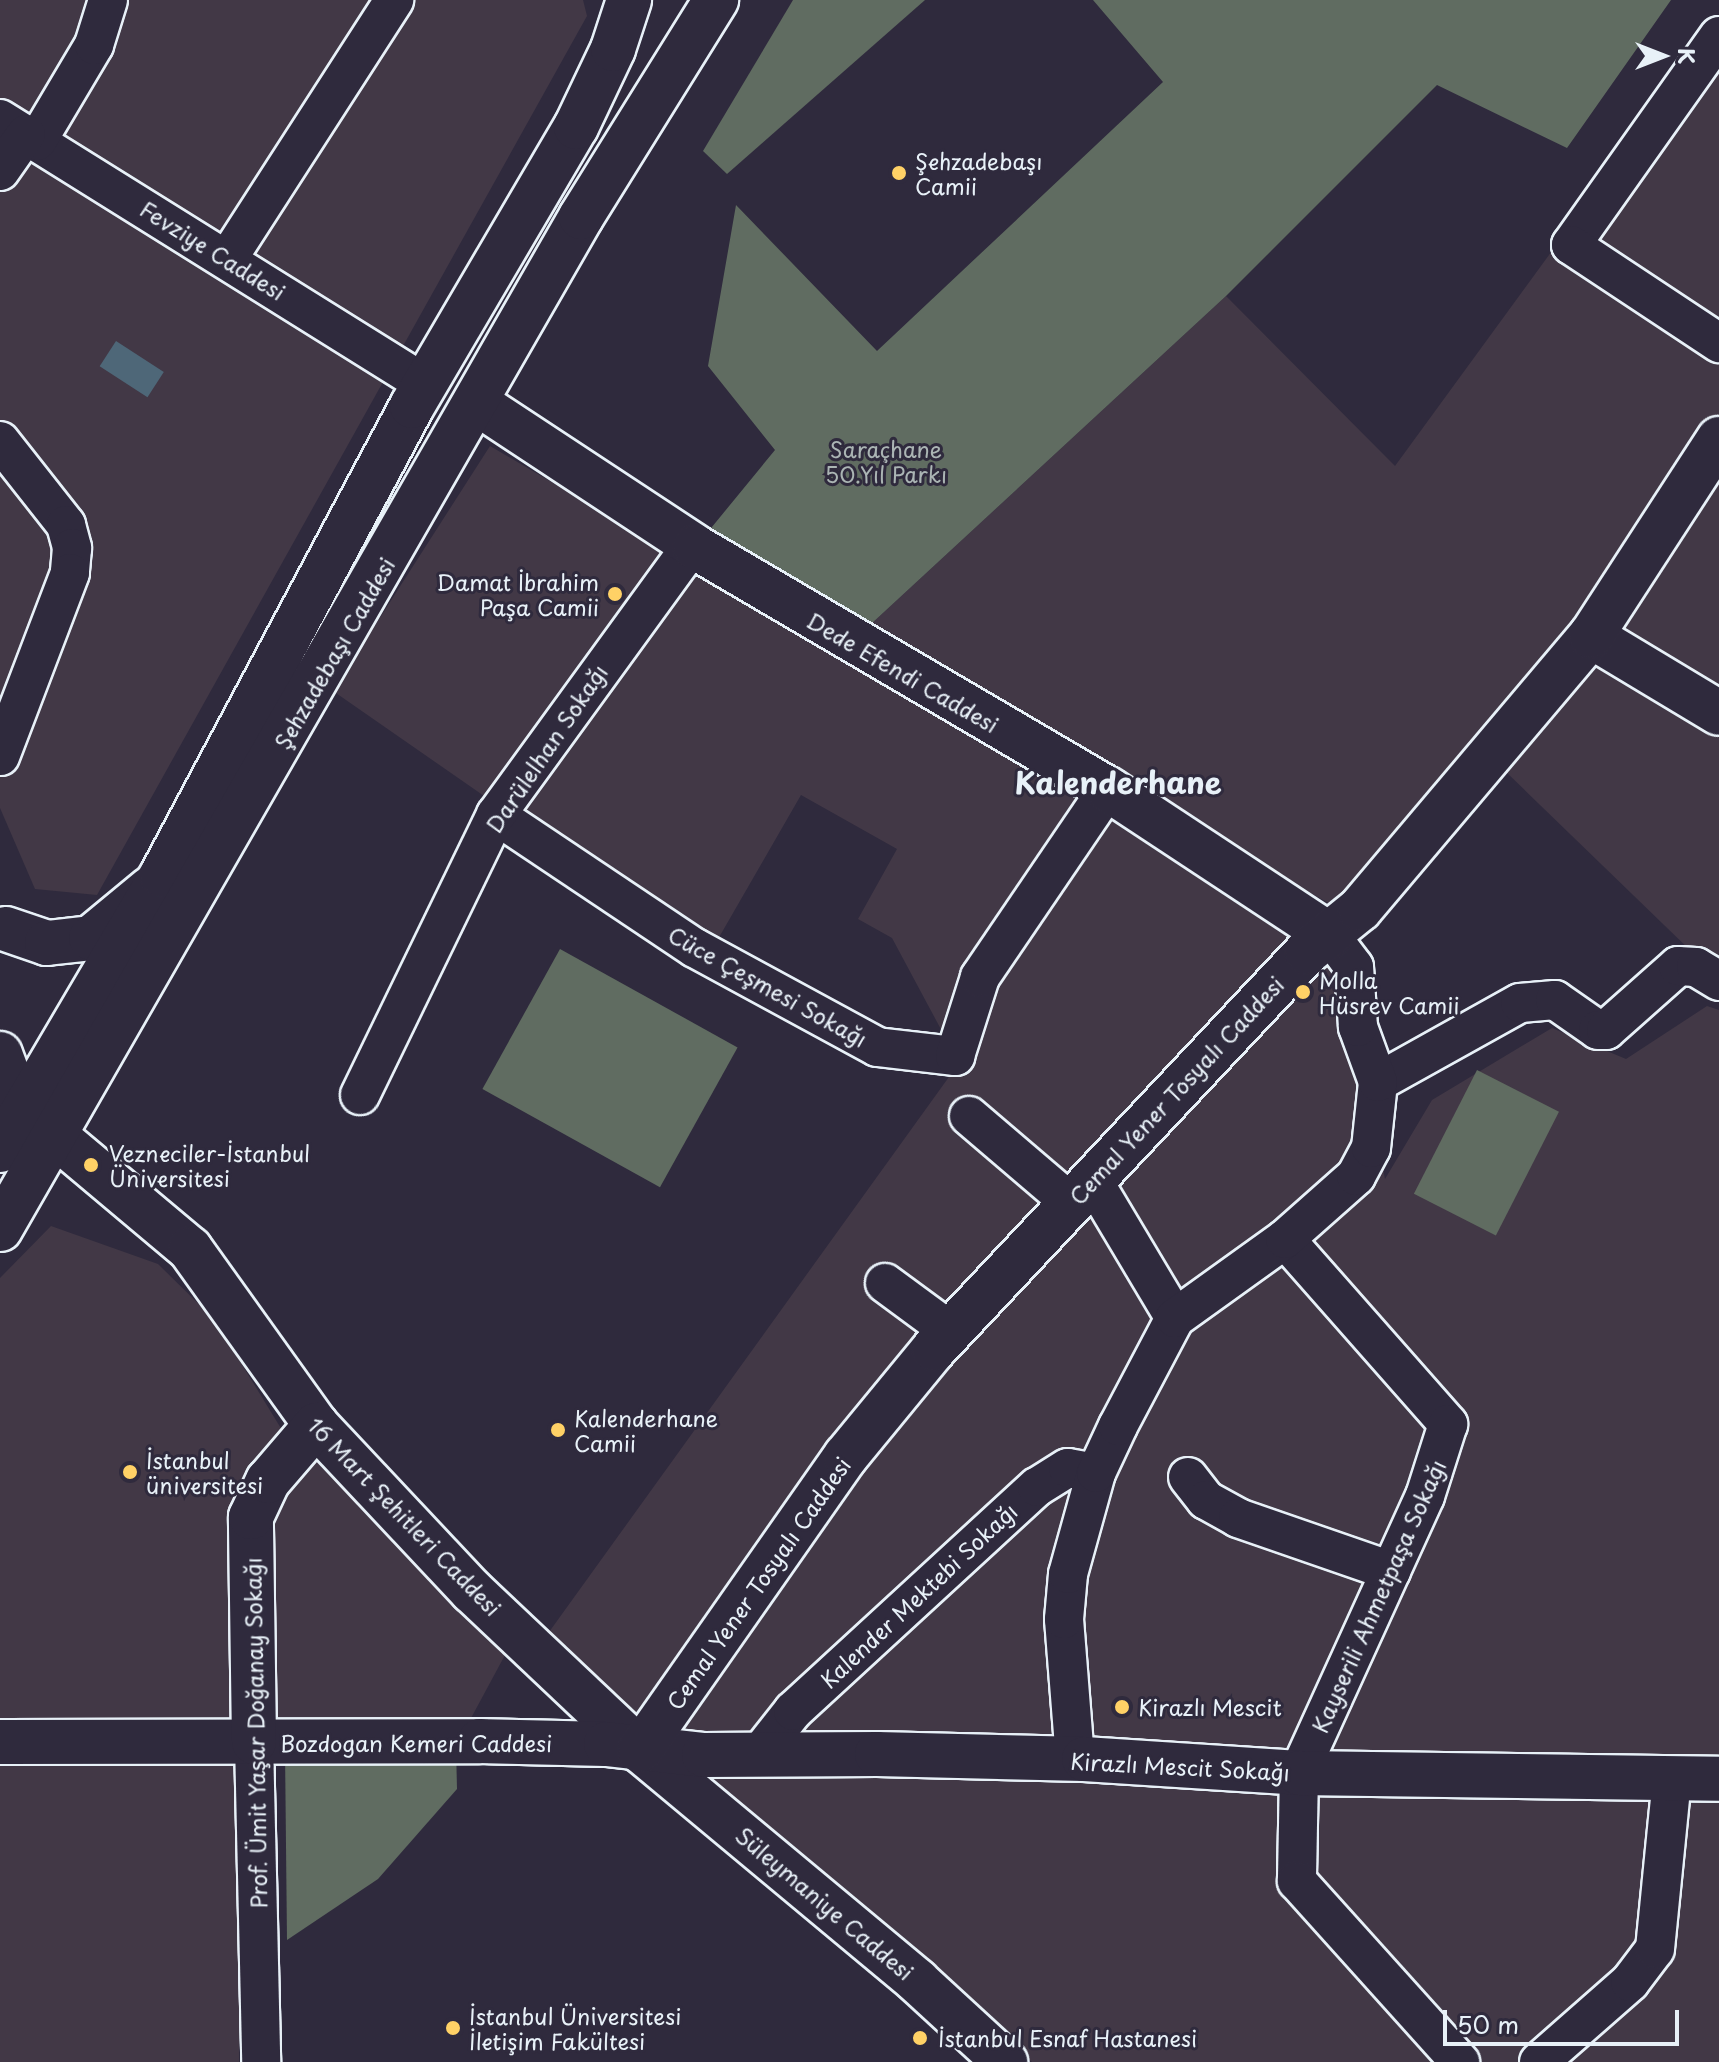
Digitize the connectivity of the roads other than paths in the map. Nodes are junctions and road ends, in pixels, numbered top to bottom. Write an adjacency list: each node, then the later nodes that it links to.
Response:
1 (108, 0): 8 (street)
2 (394, 0): 10 (street)
3 (629, 0): 6 (main road, Şehzadebaşı Caddesi)
4 (716, 0): 7 (main road, Şehzadebaşı Caddesi)
5 (1719, 36): 11 (street)
6 (613, 49): 7 (main road); 12 (main road, Şehzadebaşı Caddesi)
7 (668, 77): 13 (main road, Şehzadebaşı Caddesi)
8 (21, 131): 9 (street); 10 (street, Fevziye Caddesi)
9 (0, 171)
10 (228, 258): 12 (street, Fevziye Caddesi)
11 (1719, 343)
12 (425, 384): 22 (main road, Şehzadebaşı Caddesi)
13 (477, 403): 16 (main road, Dede Efendi Caddesi); 30 (main road, Şehzadebaşı Caddesi)
14 (1719, 439): 17 (main road, Cemal Yener Tosyalı Caddesi)
15 (0, 441): 19 (street)
16 (692, 545): 20 (main road, Dede Efendi Caddesi); 21 (street, Darülelhan Sokağı)
17 (1591, 636): 18 (main road); 24 (main road, Cemal Yener Tosyalı Caddesi)
18 (1719, 713)
19 (0, 756)
20 (1108, 789): 21 (street, Cüce Çeşmesi Sokağı); 24 (main road, Dede Efendi Caddesi)
21 (496, 815): 28 (street, Darülelhan Sokağı)
22 (162, 875): 23 (main road); 30 (main road, Şehzadebaşı Caddesi)
23 (2, 934)
24 (1331, 936): 27 (street); 32 (main road, Cemal Yener Tosyalı Caddesi)
25 (1719, 981): 27 (street)
26 (0, 1054): 30 (main road)
27 (1378, 1082): 34 (street)
28 (360, 1095)
29 (969, 1116): 32 (street)
30 (38, 1123): 31 (main road); 33 (main road, Şehzadebaşı Caddesi); 38 (main road, 16 Mart Şehitleri Caddesi)
31 (0, 1150)
32 (1081, 1191): 36 (street); 37 (main road, Cemal Yener Tosyalı Caddesi)
33 (0, 1229)
34 (1285, 1239): 36 (street); 41 (street, Kayserili Ahmetpaşa Sokağı)
35 (885, 1283): 37 (street)
36 (1175, 1318): 39 (street)
37 (950, 1331): 44 (main road, Cemal Yener Tosyalı Caddesi)
38 (316, 1425): 43 (main road, Prof. Ümit Yaşar Doğanay Sokağı); 44 (main road, 16 Mart Şehitleri Caddesi)
39 (1096, 1473): 45 (street, Kalender Mektebi Sokağı); 46 (street)
40 (1188, 1477): 41 (street)
41 (1391, 1571): 47 (street, Kayserili Ahmetpaşa Sokağı)
42 (0, 1742): 43 (main road, Bozdogan Kemeri Caddesi)
43 (254, 1742): 44 (main road, Bozdogan Kemeri Caddesi); 50 (street, Prof. Ümit Yaşar Doğanay Sokağı)
44 (640, 1750): 45 (main road, Kirazlı Mescit Sokağı); 51 (main road, Süleymaniye Caddesi)
45 (759, 1754): 46 (main road, Kirazlı Mescit Sokağı)
46 (1075, 1759): 47 (main road, Kirazlı Mescit Sokağı)
47 (1299, 1773): 49 (main road, Kirazlı Mescit Sokağı); 52 (street)
48 (1719, 1779): 49 (main road, Kirazlı Mescit Sokağı)
49 (1672, 1780): 53 (street)
50 (261, 2062)
51 (1005, 2062)
52 (1460, 2062)
53 (1539, 2062)

